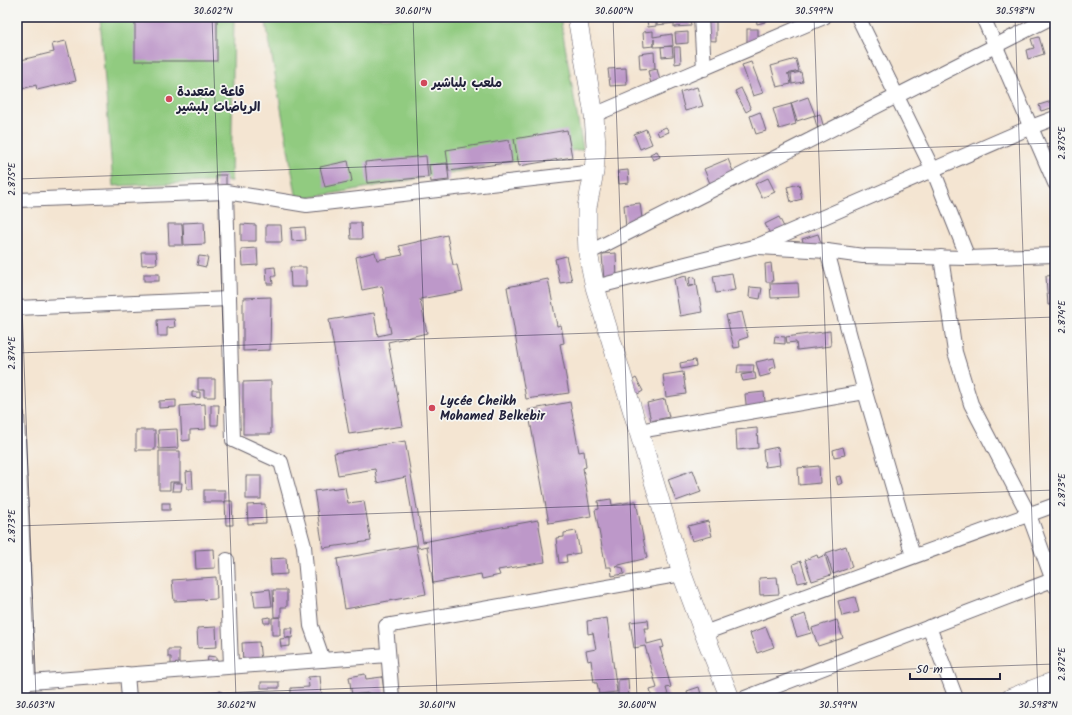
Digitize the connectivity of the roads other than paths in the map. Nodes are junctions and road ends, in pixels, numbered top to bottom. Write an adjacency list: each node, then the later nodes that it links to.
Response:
1 (577, 17): 10 (street)
2 (701, 17): 8 (street)
3 (824, 17): 8 (street)
4 (858, 17): 9 (street)
5 (983, 17): 7 (street)
6 (1052, 17): 7 (street)
7 (996, 46): 9 (street); 12 (street)
8 (704, 69): 10 (street)
9 (897, 96): 13 (street); 20 (street)
10 (594, 115): 14 (street)
11 (1055, 118): 12 (street)
12 (1031, 127): 13 (street); 15 (street)
13 (933, 170): 18 (street); 23 (street)
14 (594, 172): 16 (street); 20 (street)
15 (1055, 182)
16 (226, 192): 17 (street); 25 (street)
17 (17, 200)
18 (757, 246): 19 (street); 24 (street)
19 (827, 251): 22 (street); 27 (street)
20 (588, 253): 24 (street)
21 (1055, 255): 23 (street)
22 (941, 257): 23 (street); 31 (street)
23 (968, 258)
24 (595, 287): 29 (street)
25 (229, 299): 26 (street); 39 (street)
26 (17, 308)
27 (865, 392): 29 (street); 32 (street)
28 (17, 415): 43 (street)
29 (639, 431): 34 (street)
30 (1055, 505): 31 (street)
31 (1028, 515): 32 (street); 35 (street)
32 (913, 556): 37 (street)
33 (227, 560): 40 (street)
34 (682, 574): 37 (street); 38 (street)
35 (1054, 582): 36 (street)
36 (929, 627): 48 (street); 49 (street)
37 (704, 633): 47 (street)
38 (388, 655): 39 (street); 46 (street)
39 (323, 660): 40 (street)
40 (231, 666): 41 (street)
41 (127, 674): 43 (street); 45 (street)
42 (1055, 681): 50 (street)
43 (23, 682): 44 (street)
44 (23, 698)
45 (129, 698)
46 (392, 698)
47 (730, 698)
48 (745, 698)
49 (956, 698)
50 (1011, 698)

